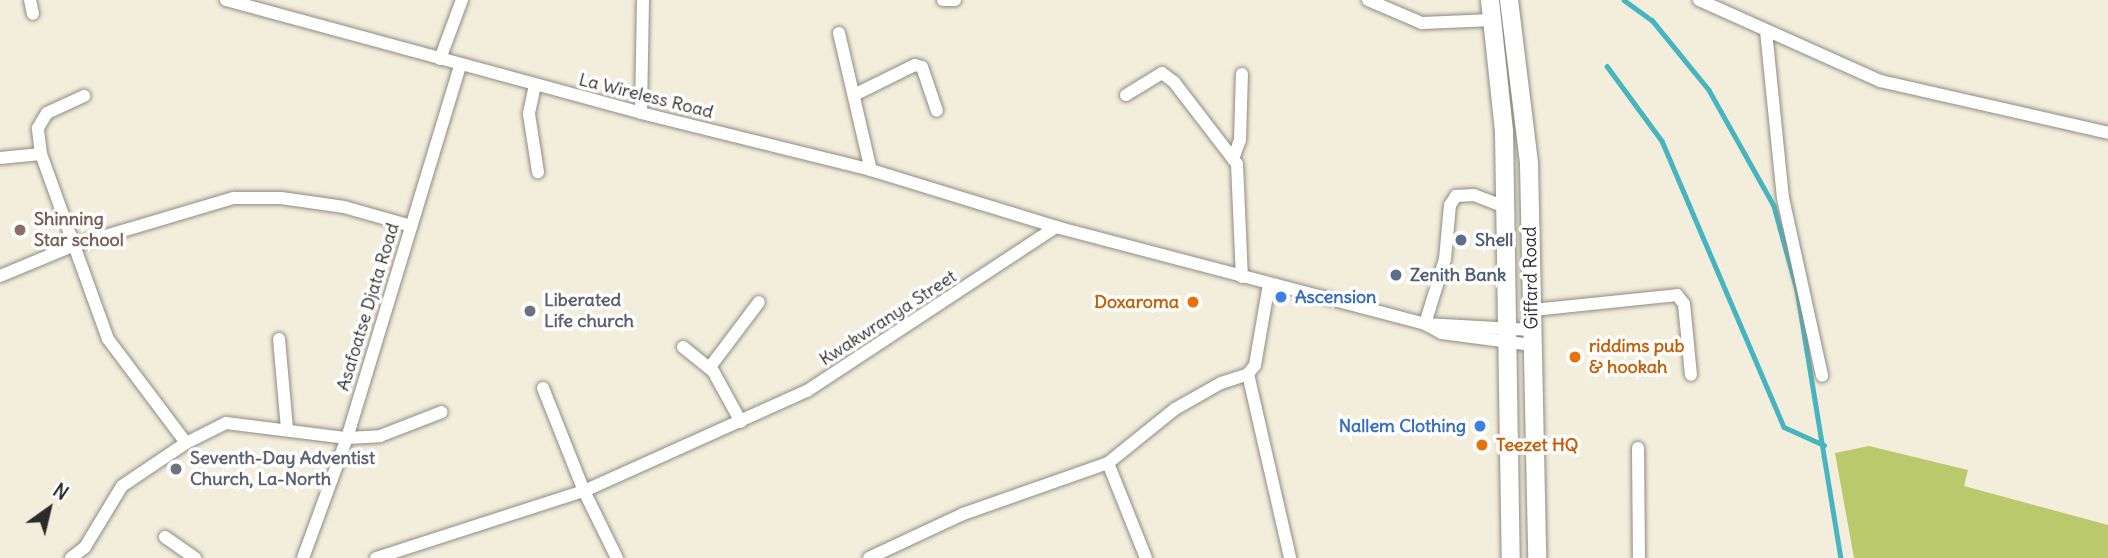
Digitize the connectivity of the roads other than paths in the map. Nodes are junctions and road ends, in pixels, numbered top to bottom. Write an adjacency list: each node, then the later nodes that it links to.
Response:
1 (30, 0): 11 (street)
2 (226, 0): 15 (street, La Wireless Road)
3 (462, 0): 15 (street)
4 (643, 0): 23 (street)
5 (943, 0): 6 (street)
6 (955, 0)
7 (1368, 0): 12 (street)
8 (1490, 0): 12 (main road, Giffard Road)
9 (1509, 0): 38 (main road, Giffard Road)
10 (1699, 0): 13 (street)
11 (33, 14)
12 (1493, 20): 30 (main road, Giffard Road)
13 (1766, 31): 24 (street); 47 (street)
14 (839, 33): 19 (street)
15 (440, 59): 16 (street, La Wireless Road)
16 (460, 65): 18 (street, La Wireless Road); 31 (street, Asafoatse Djata Road)
17 (1242, 74): 27 (street)
18 (535, 85): 23 (street, La Wireless Road); 29 (street)
19 (855, 95): 22 (street); 28 (street)
20 (1126, 95): 27 (street)
21 (84, 96): 25 (street)
22 (937, 111)
23 (641, 113): 28 (street, La Wireless Road)
24 (2108, 133)
25 (41, 154): 26 (street); 33 (street)
26 (0, 158)
27 (1233, 159): 35 (street)
28 (871, 170): 32 (street, La Wireless Road)
29 (538, 172)
30 (1505, 207): 39 (street); 40 (main road, Giffard Road)
31 (411, 226): 33 (street); 52 (street, Asafoatse Djata Road)
32 (1056, 227): 35 (street); 50 (street, Kwakwranya Street)
33 (75, 245): 34 (street); 53 (street)
34 (0, 276)
35 (1242, 277): 36 (street)
36 (1269, 284): 39 (street); 45 (street)
37 (759, 302): 44 (street)
38 (1533, 310): 41 (main road, Giffard Road); 46 (street)
39 (1424, 324): 40 (street)
40 (1507, 337): 41 (street); 68 (main road, Giffard Road)
41 (1532, 338): 69 (main road, Giffard Road)
42 (279, 339): 51 (street)
43 (683, 347): 44 (street)
44 (710, 367): 50 (street)
45 (1248, 374): 55 (street); 67 (street)
46 (1690, 375)
47 (1822, 376)
48 (542, 388): 56 (street)
49 (442, 412): 52 (street)
50 (741, 422): 56 (street, Kwakwranya Street)
51 (287, 429): 52 (street); 53 (street)
52 (347, 438): 61 (street, Asafoatse Djata Road)
53 (186, 443): 59 (street)
54 (1638, 448): 70 (street)
55 (1108, 463): 65 (street); 66 (street)
56 (584, 491): 58 (street, Kwakwranya Street); 64 (street)
57 (165, 537): 60 (street)
58 (413, 545): 62 (street, Kwakwranya Street); 63 (street)
59 (71, 558)
60 (195, 558)
61 (303, 558)
62 (376, 558)
63 (416, 558)
64 (617, 558)
65 (869, 558)
66 (1146, 558)
67 (1290, 558)
68 (1511, 558)
69 (1538, 558)
70 (1639, 558)

